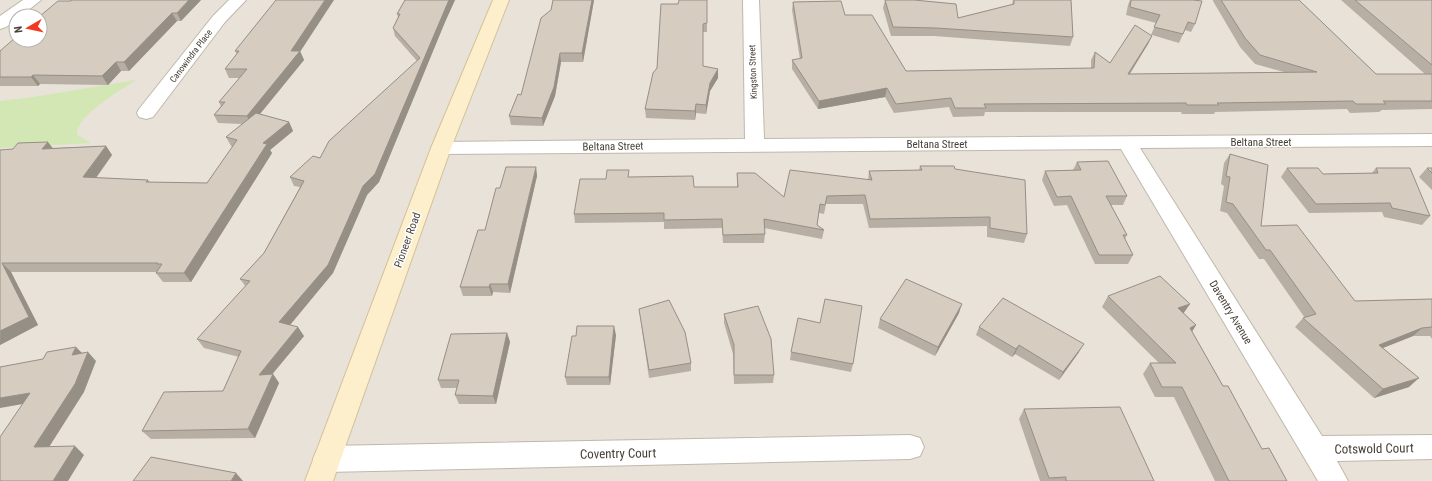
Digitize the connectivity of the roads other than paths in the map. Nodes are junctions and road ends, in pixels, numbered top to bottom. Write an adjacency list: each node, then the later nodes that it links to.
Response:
1 (33, 0): 5 (street)
2 (238, 0): 6 (street, Canowindra Place)
3 (501, 0): 10 (main road, Pioneer Road)
4 (751, 0): 9 (street, Kingston Street)
5 (0, 24)
6 (146, 113)
7 (1432, 140): 8 (street, Beltana Street)
8 (1128, 143): 9 (street, Beltana Street); 13 (street, Daventry Avenue)
9 (755, 145): 10 (street, Beltana Street)
10 (441, 148): 14 (main road, Pioneer Road)
11 (910, 447): 14 (street, Coventry Court)
12 (1432, 447): 13 (street, Cotswold Court)
13 (1315, 449): 15 (street, Daventry Avenue)
14 (323, 470)
15 (1334, 481)

